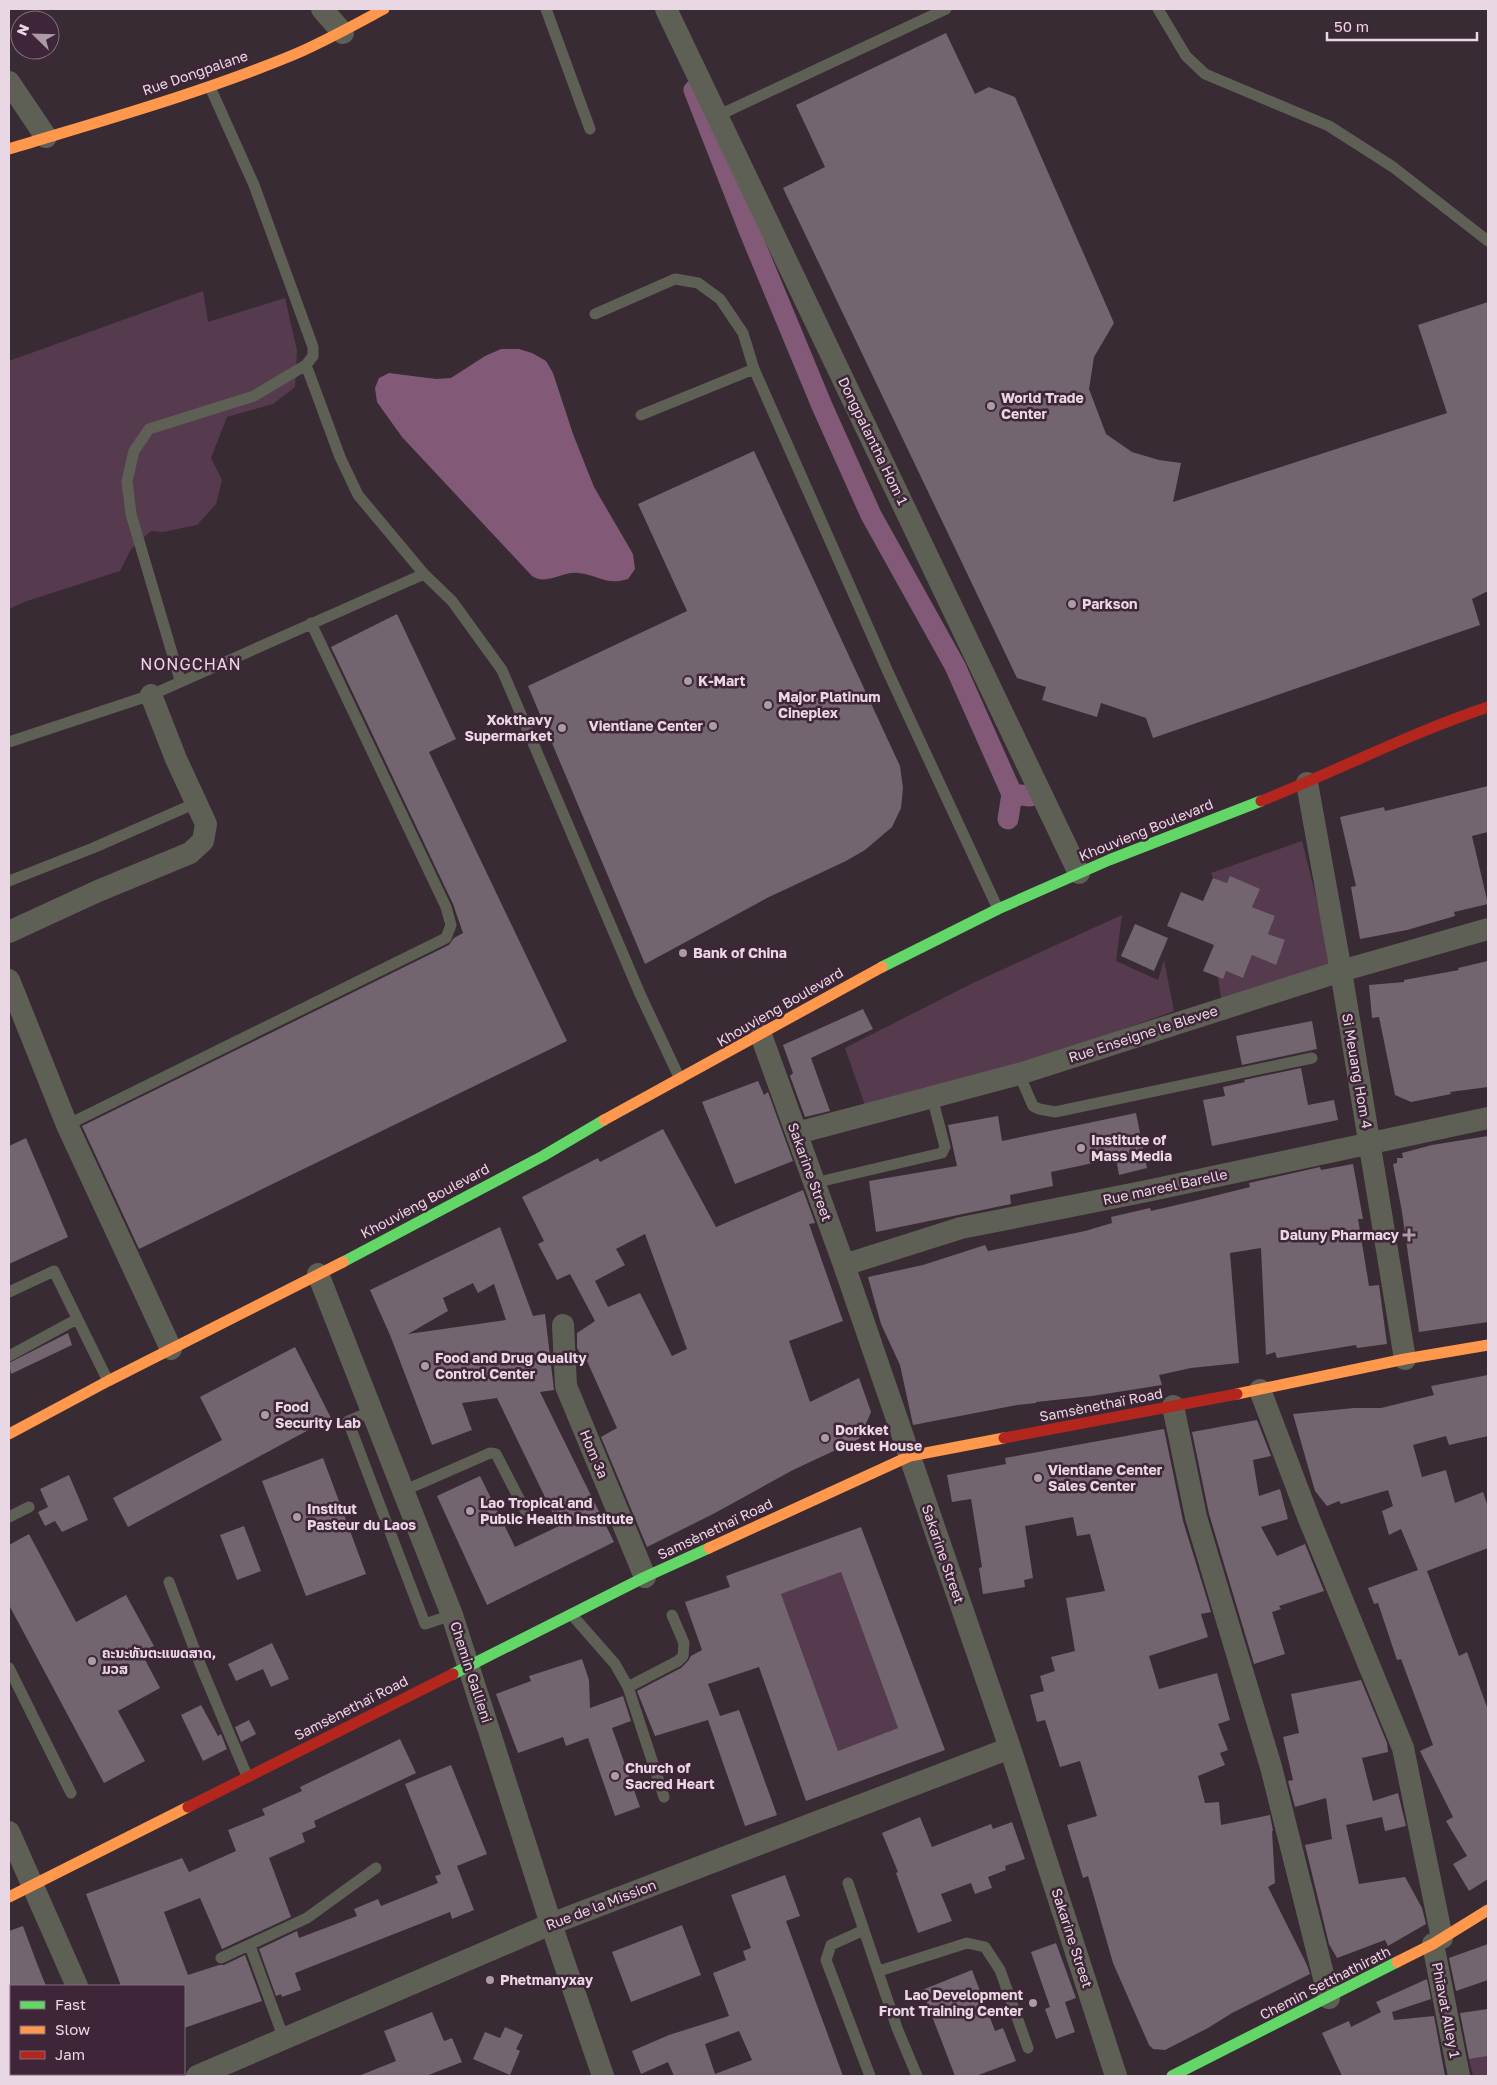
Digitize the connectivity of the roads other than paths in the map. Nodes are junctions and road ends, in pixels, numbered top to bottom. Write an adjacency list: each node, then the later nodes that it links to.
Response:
1 (322, 9): 7 (street)
2 (384, 9): 7 (street, Rue Dongpalane)
3 (546, 9): 11 (lane)
4 (666, 9): 10 (street, Dongpalantha Hom 1)
5 (946, 9): 10 (lane)
6 (1158, 9): 14 (lane)
7 (342, 33): 9 (street, Rue Dongpalane)
8 (9, 82): 12 (street)
9 (210, 87): 12 (street, Rue Dongpalane); 16 (lane)
10 (717, 116): 27 (street, Dongpalantha Hom 1)
11 (590, 129)
12 (46, 137): 13 (street, Rue Dongpalane)
13 (9, 149)
14 (1488, 240)
15 (595, 314): 17 (lane)
16 (306, 365): 19 (lane); 21 (lane)
17 (754, 369): 18 (lane); 29 (lane)
18 (641, 415)
19 (424, 574): 20 (lane); 37 (lane)
20 (311, 623): 21 (lane); 40 (lane)
21 (180, 680): 22 (lane)
22 (151, 695): 24 (lane); 26 (street)
23 (1488, 706): 25 (street, Khouvieng Boulevard)
24 (9, 742)
25 (1307, 783): 27 (street, Khouvieng Boulevard); 32 (street, Si Meuang Hom 4)
26 (196, 803): 28 (lane); 31 (street)
27 (1079, 873): 29 (street, Khouvieng Boulevard)
28 (9, 881)
29 (998, 909): 34 (street, Khouvieng Boulevard)
30 (1488, 929): 32 (street, Rue Enseigne le Blevee)
31 (9, 932)
32 (1341, 971): 36 (street, Rue Enseigne le Blevee); 42 (street, Si Meuang Hom 4)
33 (9, 980): 40 (street)
34 (761, 1035): 37 (street, Khouvieng Boulevard); 41 (street, Sakarine Street)
35 (1312, 1058): 36 (lane)
36 (1019, 1074): 38 (street, Rue Enseigne le Blevee)
37 (680, 1079): 45 (street, Khouvieng Boulevard)
38 (932, 1097): 41 (street, Rue Enseigne le Blevee); 43 (lane)
39 (1488, 1118): 42 (street, Rue mareel Barelle)
40 (67, 1125): 50 (street)
41 (797, 1133): 43 (street, Sakarine Street)
42 (1370, 1144): 44 (street, Rue mareel Barelle); 52 (street, Si Meuang Hom 4)
43 (814, 1182): 44 (street, Sakarine Street)
44 (844, 1265): 58 (street, Sakarine Street)
45 (318, 1274): 50 (street, Khouvieng Boulevard); 56 (street, Chemin Gallieni)
46 (9, 1292): 47 (lane)
47 (77, 1319): 51 (lane); 53 (lane)
48 (563, 1325): 63 (street, Hom 3a)
49 (1488, 1345): 52 (street, Samsènethaï Road)
50 (171, 1349): 53 (street, Khouvieng Boulevard)
51 (9, 1356)
52 (1404, 1359): 54 (street, Samsènethaï Road)
53 (108, 1381): 57 (street, Khouvieng Boulevard)
54 (1260, 1390): 55 (street, Samsènethaï Road); 84 (street, Phīavat Alley 1)
55 (1173, 1406): 58 (street, Samsènethaï Road); 89 (street)
56 (372, 1411): 59 (street, Chemin Gallieni); 65 (lane)
57 (9, 1434)
58 (910, 1456): 63 (street, Samsènethaï Road); 72 (street, Sakarine Street)
59 (403, 1491): 61 (lane); 65 (street, Chemin Gallieni)
60 (29, 1507): 62 (lane)
61 (525, 1510)
62 (9, 1517)
63 (646, 1577): 66 (street, Samsènethaï Road)
64 (169, 1582): 73 (lane)
65 (452, 1615): 68 (street, Chemin Gallieni)
66 (572, 1615): 68 (street, Samsènethaï Road); 71 (lane)
67 (672, 1615): 71 (lane)
68 (469, 1666): 73 (street, Samsènethaï Road); 82 (street, Chemin Gallieni)
69 (9, 1668): 70 (lane)
70 (12, 1684): 74 (lane)
71 (628, 1687): 75 (lane)
72 (1010, 1748): 82 (street, Rue de la Mission); 96 (street, Sakarine Street)
73 (247, 1776): 79 (street, Samsènethaï Road)
74 (71, 1794)
75 (664, 1797)
76 (9, 1832): 79 (street)
77 (376, 1868): 85 (lane)
78 (848, 1883): 83 (lane)
79 (34, 1884): 80 (street, Samsènethaï Road); 88 (street)
80 (9, 1897)
81 (1488, 1910): 84 (street, Chemin Setthathirath)
82 (551, 1924): 90 (street, Rue de la Mission); 93 (street, Chemin Gallieni)
83 (864, 1930): 87 (lane); 94 (lane)
84 (1438, 1941): 89 (street, Chemin Setthathirath); 98 (street, Phīavat Alley 1)
85 (250, 1946): 86 (lane); 90 (lane)
86 (221, 1958)
87 (879, 1971): 91 (lane); 95 (lane)
88 (78, 1985)
89 (1329, 1998): 97 (street, Chemin Setthathirath)
90 (284, 2039): 92 (street, Rue de la Mission)
91 (1028, 2048)
92 (197, 2076)
93 (603, 2076)
94 (870, 2076)
95 (917, 2076)
96 (1116, 2076)
97 (1172, 2076)
98 (1459, 2076)

